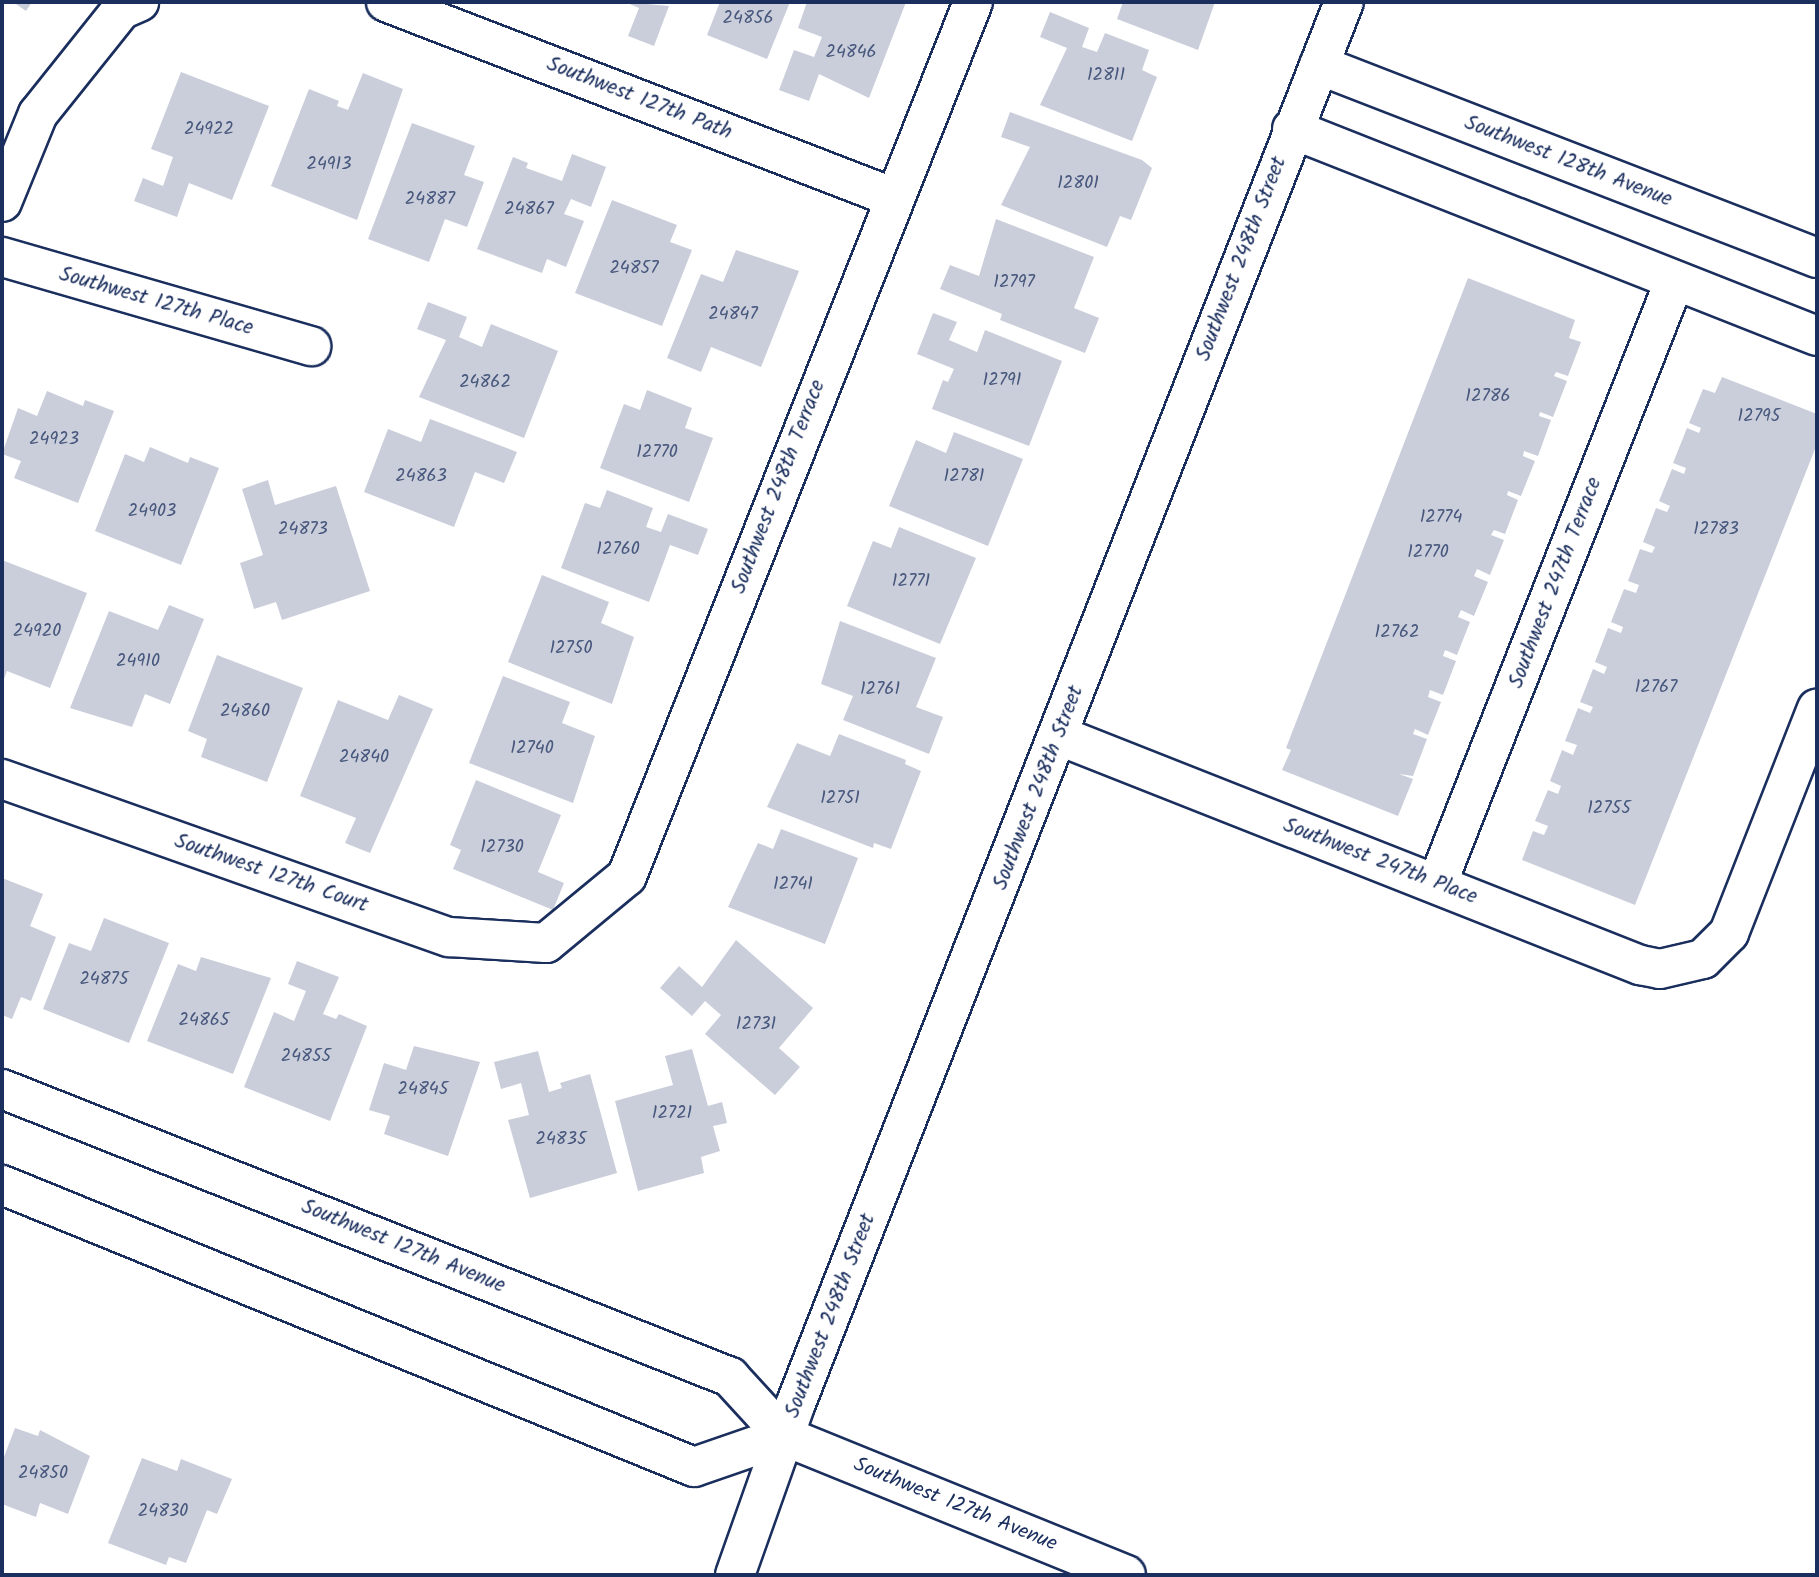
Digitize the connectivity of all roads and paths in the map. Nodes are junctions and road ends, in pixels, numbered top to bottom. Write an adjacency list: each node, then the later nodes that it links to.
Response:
1 (139, 2): 8 (street)
2 (386, 2): 7 (street, Southwest 127th Path)
3 (973, 2): 7 (street, Southwest 248th Terrace)
4 (1345, 2): 5 (street, Southwest 248th Street)
5 (1319, 65): 6 (street, Southwest 248th Street); 10 (street, Southwest 128th Avenue)
6 (1292, 129): 11 (street); 15 (street, Southwest 248th Street)
7 (892, 197): 18 (street, Southwest 248th Terrace)
8 (2, 202)
9 (2, 257): 13 (street, Southwest 127th Place)
10 (1817, 258)
11 (1674, 282): 12 (street); 17 (street, Southwest 247th Terrace)
12 (1817, 336)
13 (311, 346)
14 (1817, 709): 17 (street, Southwest 247th Place)
15 (1060, 736): 17 (street, Southwest 247th Place); 21 (street, Southwest 248th Street)
16 (2, 779): 18 (street, Southwest 127th Court)
17 (1437, 884)
18 (546, 943)
19 (2, 1089): 21 (street, Southwest 127th Avenue)
20 (2, 1185): 21 (street)
21 (784, 1436): 22 (street, Southwest 248th Street); 23 (street, Southwest 127th Avenue)
22 (735, 1575)
23 (1126, 1575)

